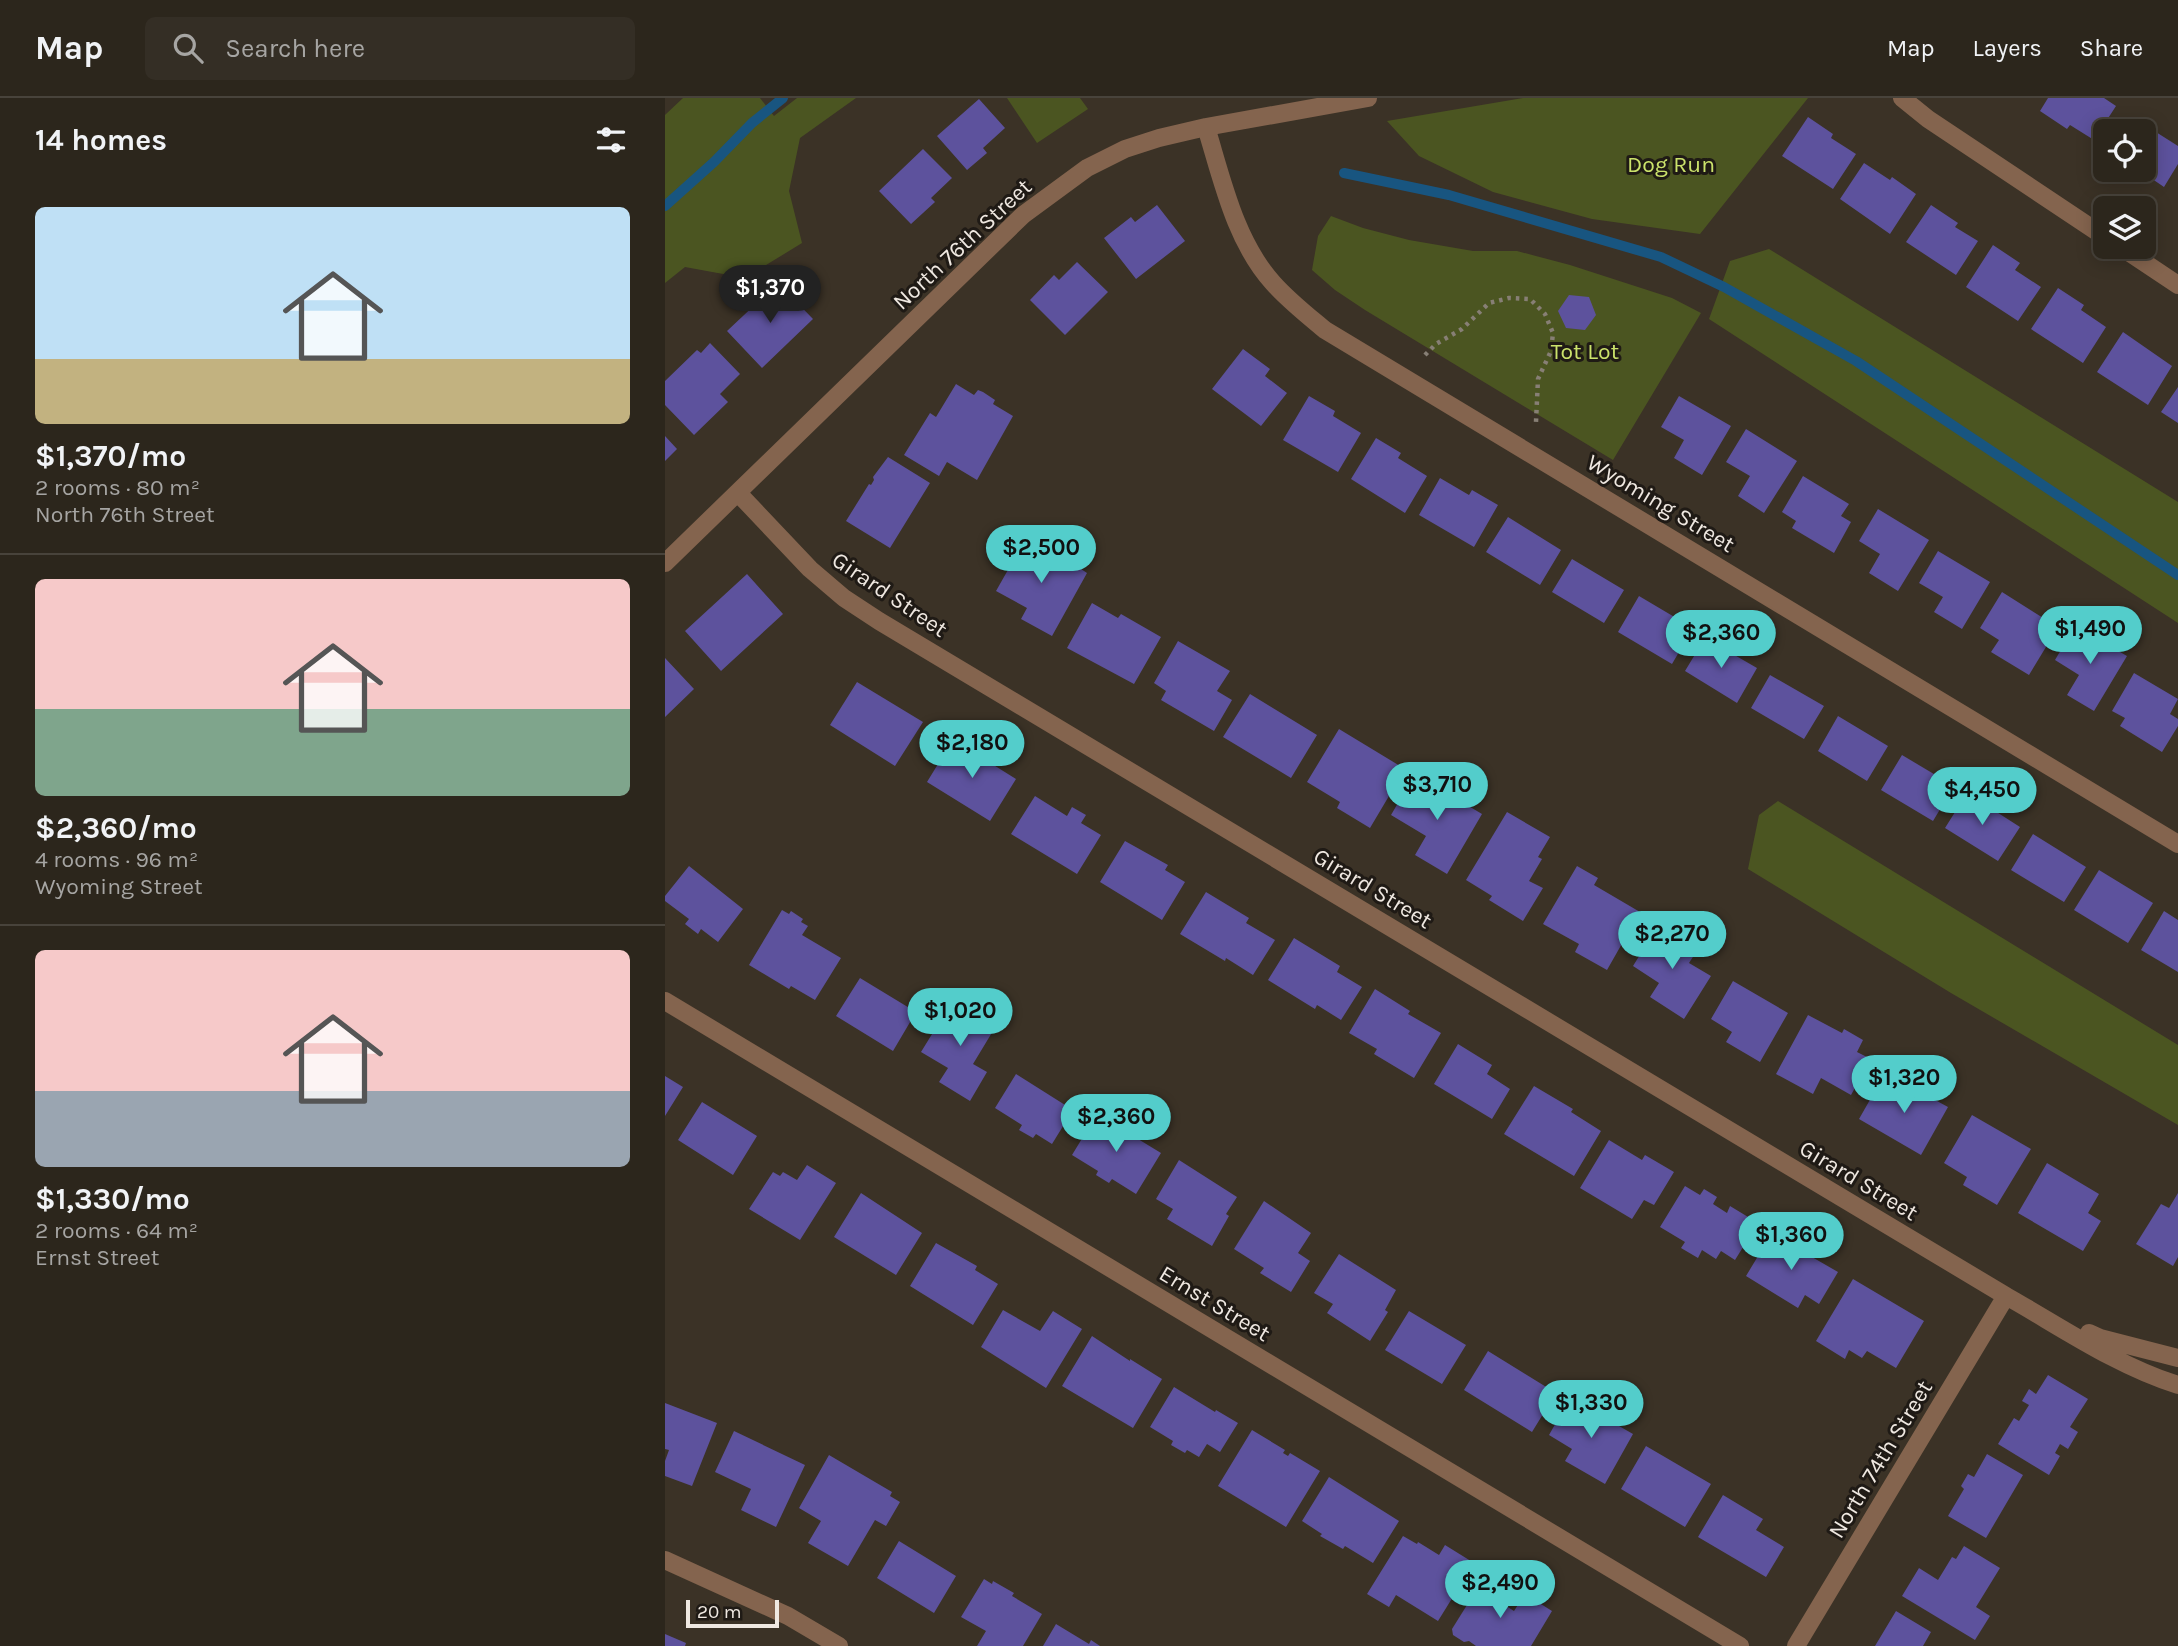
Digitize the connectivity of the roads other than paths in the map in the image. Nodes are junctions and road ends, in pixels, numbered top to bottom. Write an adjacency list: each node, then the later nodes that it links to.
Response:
1 (1368, 98): 5 (street, North 76th Street)
2 (1902, 98): 4 (street)
3 (1909, 98): 4 (street)
4 (1928, 119): 6 (street)
5 (1206, 127): 9 (street, North 76th Street); 11 (street, Wyoming Street)
6 (2093, 229)
7 (2138, 259): 8 (street)
8 (2178, 285)
9 (738, 492): 10 (street, North 76th Street); 13 (street, Girard Street)
10 (665, 562)
11 (2178, 844)
12 (665, 1001): 18 (street, Ernst Street)
13 (2005, 1296): 14 (street, Girard Street); 15 (street, Girard Street); 19 (street, North 74th Street)
14 (2178, 1358)
15 (2178, 1385)
16 (665, 1560): 17 (street)
17 (839, 1646)
18 (1739, 1646)
19 (1796, 1646)

